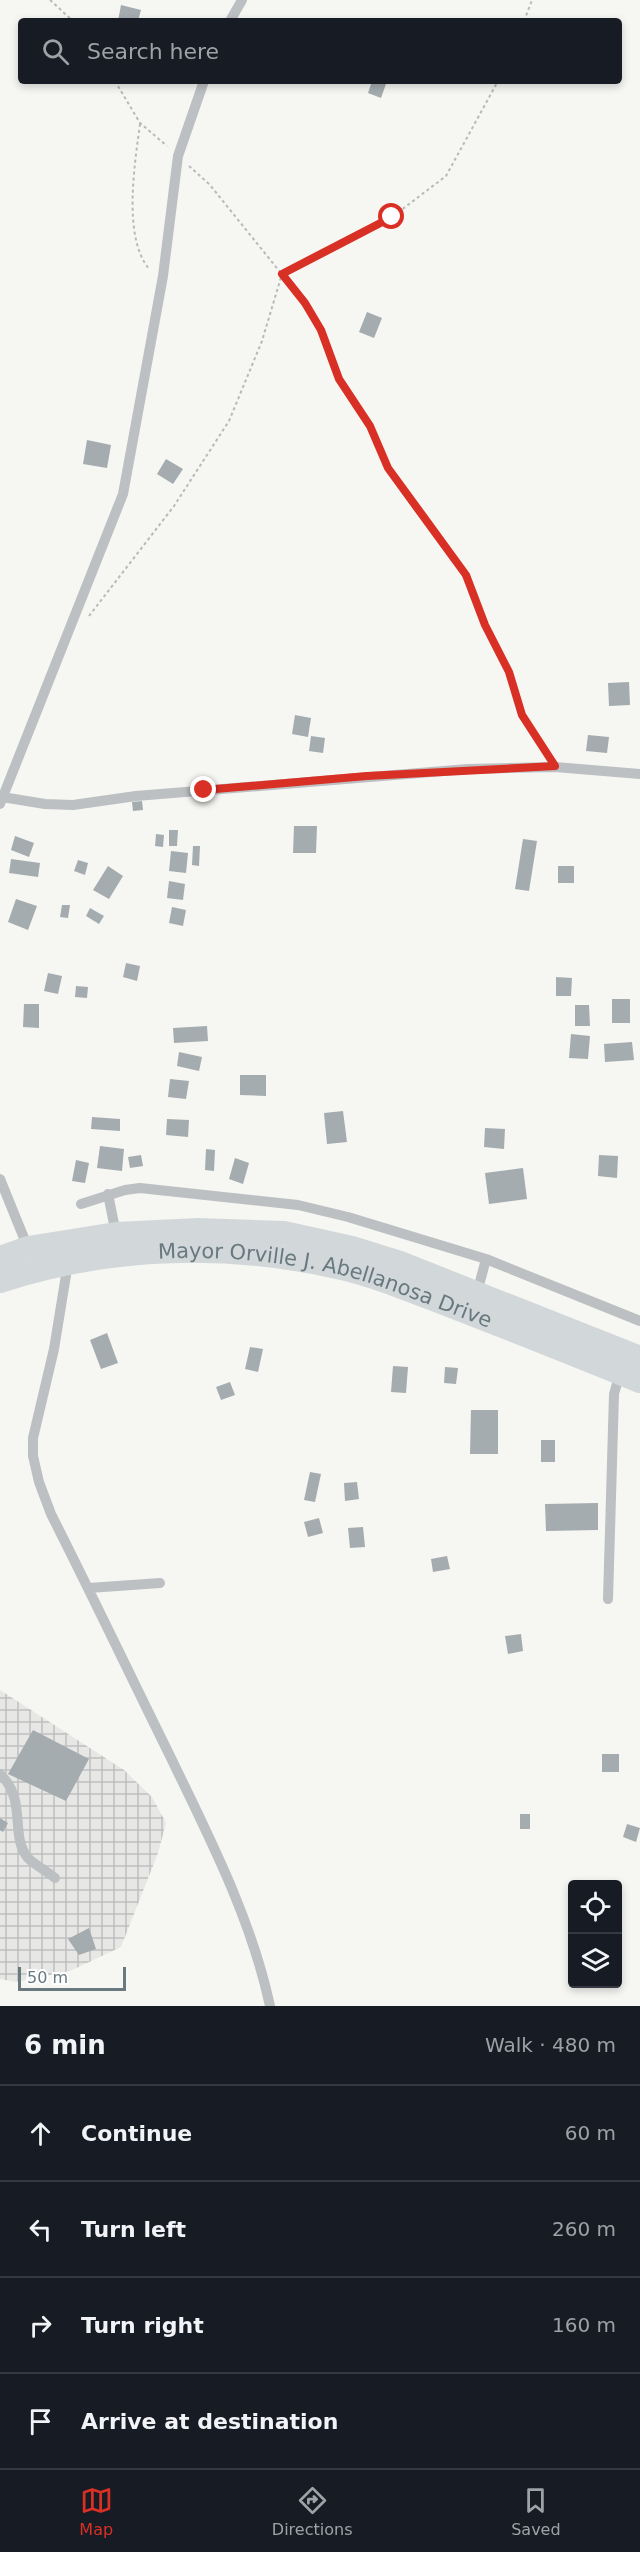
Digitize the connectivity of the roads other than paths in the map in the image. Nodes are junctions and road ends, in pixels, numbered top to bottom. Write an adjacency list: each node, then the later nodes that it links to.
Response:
1 (242, 0): 2 (street)
2 (232, 18)
3 (203, 84): 5 (street)
4 (640, 774): 5 (street)
5 (1, 800)
6 (0, 1179): 11 (street)
7 (108, 1194): 8 (street); 9 (street); 12 (street)
8 (81, 1204)
9 (116, 1234): 11 (main road, Mayor Orville J. Abellanosa Drive); 15 (main road, Mayor Orville J. Abellanosa Drive)
10 (0, 1258): 11 (main road, Mayor Orville J. Abellanosa Drive)
11 (32, 1259): 13 (main road, Mayor Orville J. Abellanosa Drive); 14 (main road, Mayor Orville J. Abellanosa Drive)
12 (486, 1259): 15 (street); 16 (street)
13 (68, 1263): 18 (main road, Mayor Orville J. Abellanosa Drive); 20 (street)
14 (0, 1281)
15 (477, 1293): 17 (main road, Mayor Orville J. Abellanosa Drive)
16 (640, 1321)
17 (640, 1358)
18 (630, 1377): 21 (street)
19 (160, 1583): 20 (street)
20 (89, 1588): 24 (street)
21 (608, 1599)
22 (0, 1774): 23 (street)
23 (55, 1878)
24 (270, 2006)

